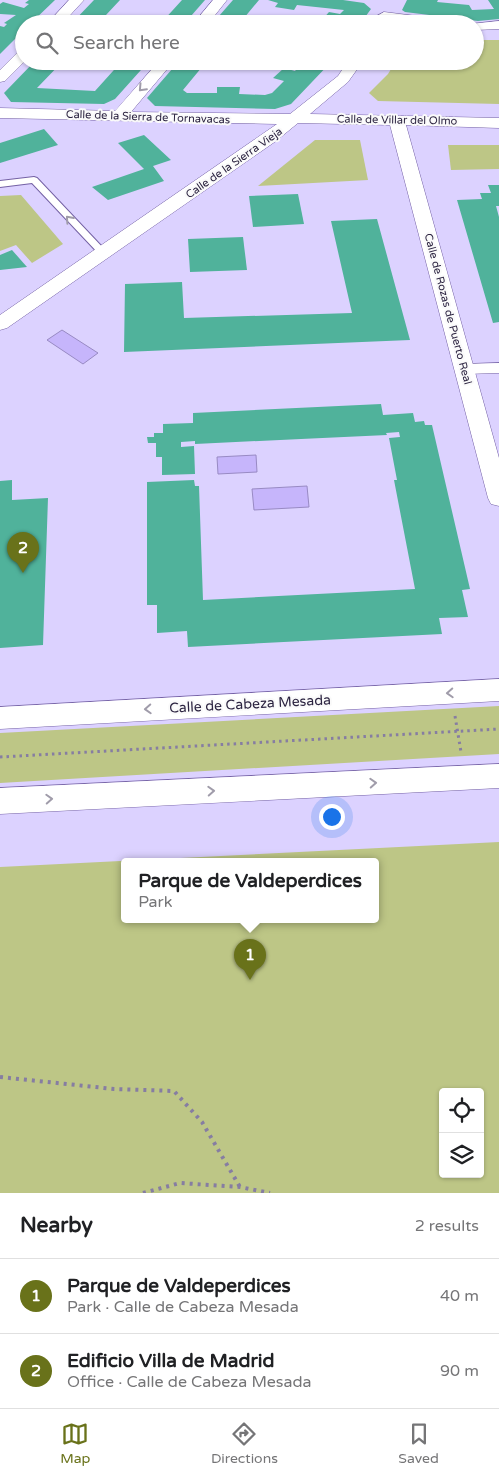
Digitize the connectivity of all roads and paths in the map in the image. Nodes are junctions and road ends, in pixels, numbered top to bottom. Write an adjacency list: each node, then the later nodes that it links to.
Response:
1 (77, 0): 4 (street)
2 (220, 0): 5 (street)
3 (394, 0): 6 (street)
4 (63, 15)
5 (208, 15)
6 (385, 15)
7 (499, 25): 8 (street)
8 (484, 26)
9 (15, 63): 12 (street)
10 (158, 70): 14 (street, one-way to 14)
11 (350, 70): 15 (street, Calle de la Sierra Vieja)
12 (0, 78)
13 (0, 113): 14 (street, Calle de la Sierra de Tornavacas)
14 (119, 116): 15 (street, Calle de la Sierra de Tornavacas)
15 (295, 118): 16 (street, Calle de Villar del Olmo); 19 (street, Calle de la Sierra Vieja)
16 (397, 120): 17 (street, Calle de Villar del Olmo); 22 (street, Calle de Rozas de Puerto Real)
17 (499, 123)
18 (1, 183): 19 (lane, one-way to 18)
19 (103, 253): 20 (street, Calle de la Sierra Vieja)
20 (0, 324)
21 (499, 368): 22 (street)
22 (464, 369): 23 (street, Calle de Rozas de Puerto Real)
23 (499, 498)
24 (499, 690): 26 (street, Calle de Cabeza Mesada, one-way to 26)
25 (454, 708): 28 (path)
26 (0, 718)
27 (499, 729): 28 (path)
28 (458, 731): 29 (path); 30 (path)
29 (0, 756)
30 (462, 758)
31 (499, 776): 32 (street, one-way to 31)
32 (0, 801)
33 (0, 1078): 34 (path)
34 (240, 1186): 35 (path); 36 (path)
35 (143, 1193)
36 (270, 1193)

